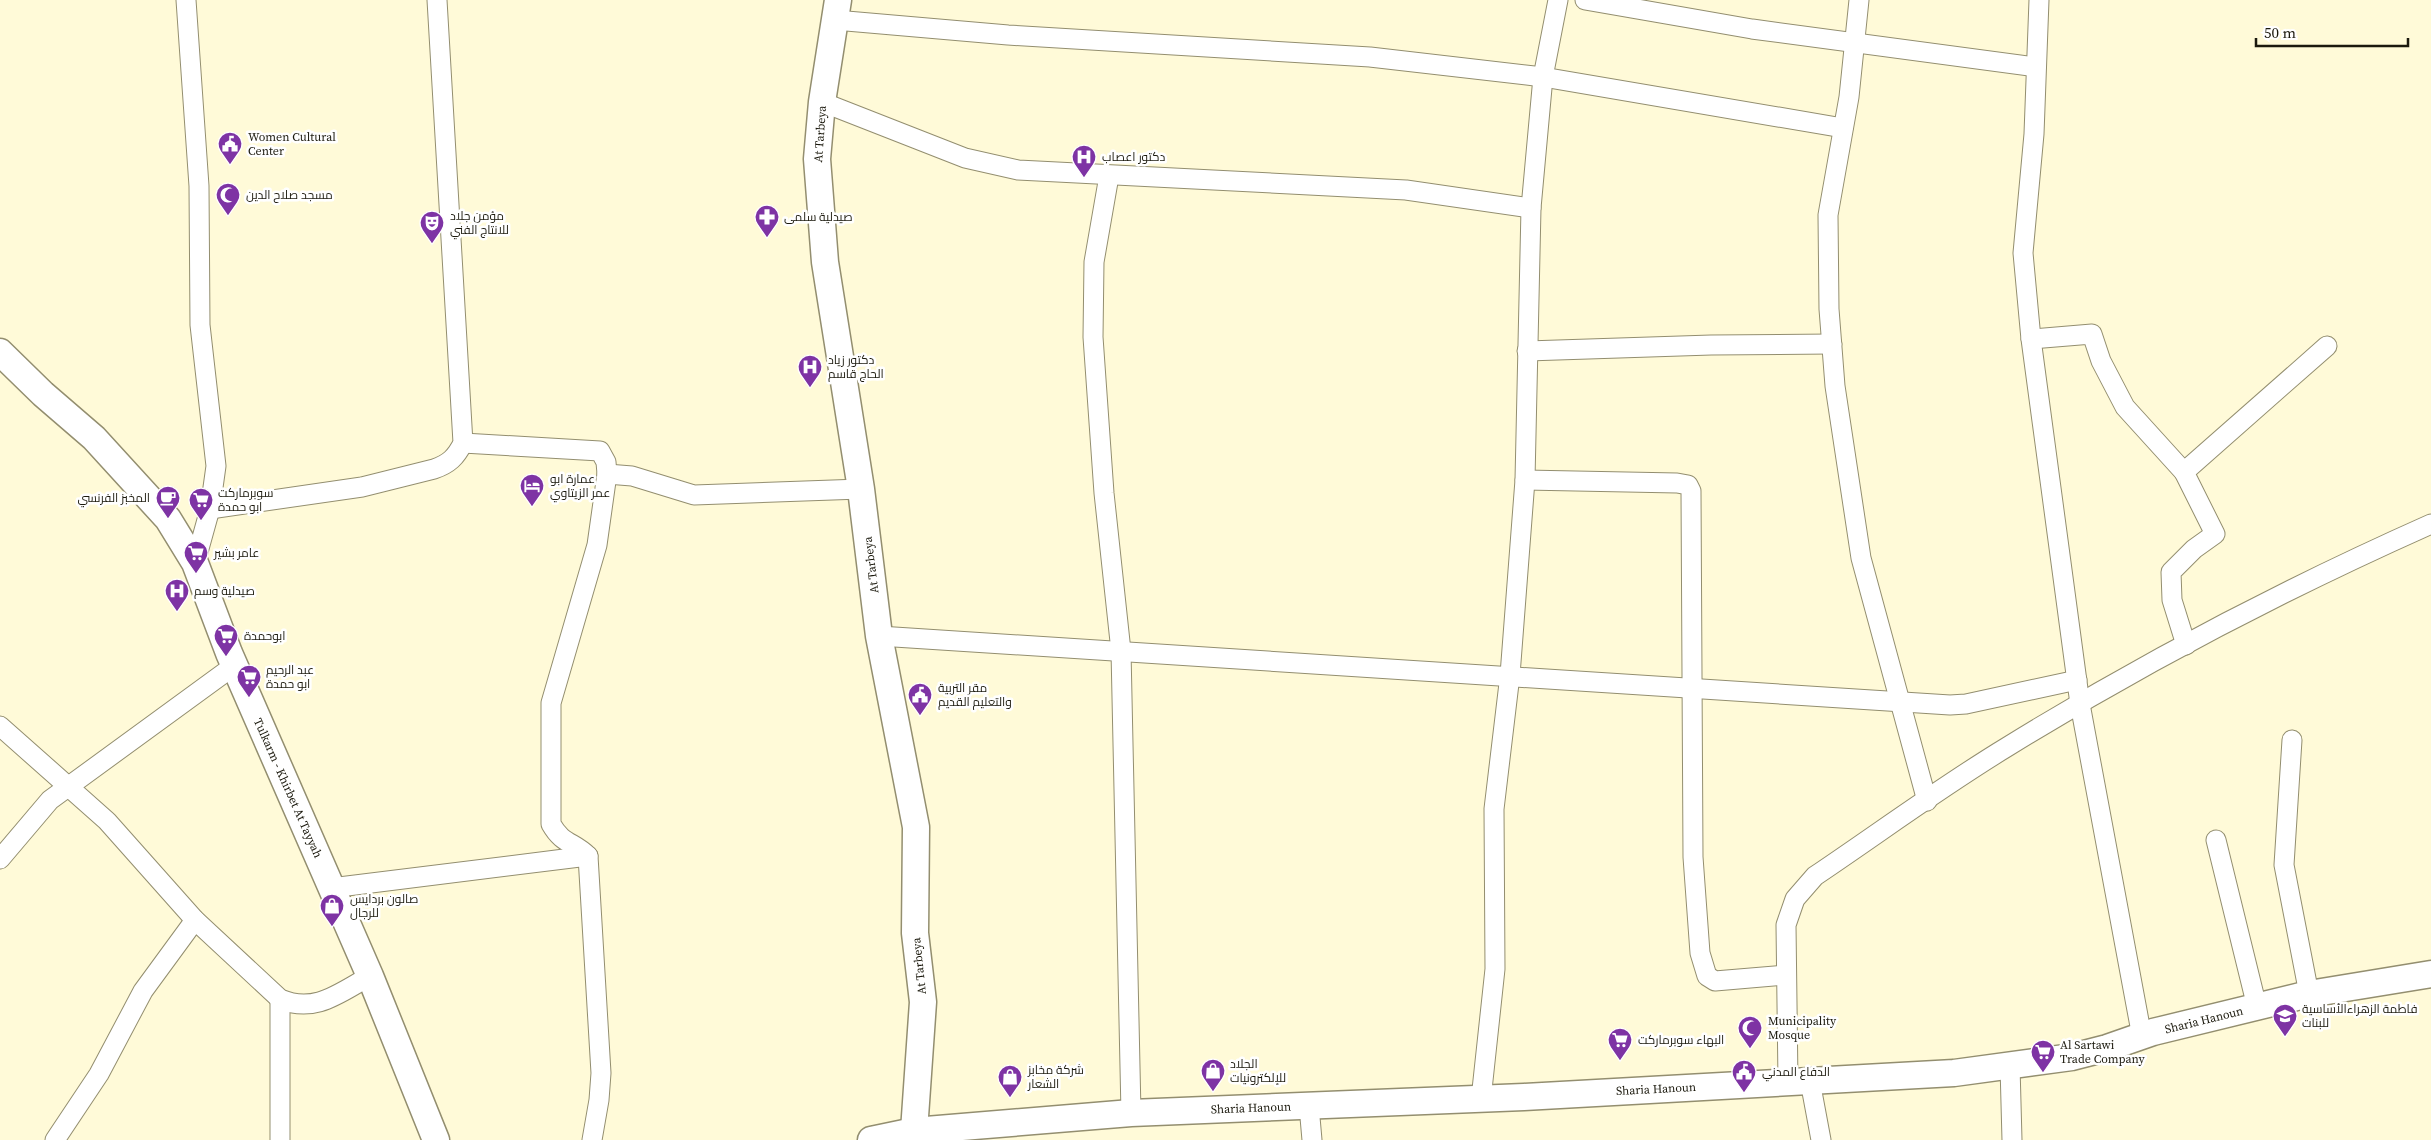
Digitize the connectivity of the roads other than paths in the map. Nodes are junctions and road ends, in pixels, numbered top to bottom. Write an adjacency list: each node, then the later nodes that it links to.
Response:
1 (186, 0): 25 (street)
2 (437, 0): 20 (street)
3 (1558, 0): 10 (street)
4 (1585, 0): 8 (street)
5 (1859, 0): 8 (street)
6 (2039, 0): 9 (street)
7 (837, 10): 10 (street); 11 (street, At Tarbeya)
8 (1854, 43): 9 (street); 12 (street)
9 (2036, 68): 15 (street)
10 (1543, 77): 12 (street); 14 (street)
11 (822, 102): 13 (street); 24 (street, At Tarbeya)
12 (1843, 128): 16 (street)
13 (1110, 176): 14 (street); 30 (street)
14 (1531, 208): 18 (street)
15 (2031, 339): 21 (street); 33 (street)
16 (1832, 344): 18 (street); 35 (street)
17 (2327, 346): 21 (street)
18 (1527, 351): 23 (street)
19 (0, 352): 27 (street, Tulkarm - Khirbet At Tayyah)
20 (463, 443): 22 (street); 25 (street)
21 (2184, 472): 29 (street)
22 (607, 474): 24 (street); 42 (street)
23 (1525, 480): 32 (street); 34 (street)
24 (862, 489): 28 (street, At Tarbeya)
25 (210, 509): 27 (street)
26 (2431, 524): 29 (street)
27 (194, 563): 31 (street, Tulkarm - Khirbet At Tayyah)
28 (879, 636): 30 (street); 58 (street, At Tarbeya)
29 (2186, 645): 36 (street)
30 (1120, 651): 32 (street); 57 (street)
31 (234, 665): 39 (street); 44 (street, Tulkarm - Khirbet At Tayyah)
32 (1510, 675): 34 (street); 55 (street)
33 (2076, 680): 35 (street); 36 (street)
34 (1690, 688): 35 (street); 46 (street)
35 (1900, 702): 40 (street)
36 (2080, 704): 40 (street); 52 (street)
37 (0, 726): 39 (street)
38 (2292, 740): 49 (street)
39 (68, 786): 43 (street); 45 (street)
40 (1927, 801): 46 (street)
41 (2216, 840): 51 (street)
42 (588, 856): 44 (street); 64 (street)
43 (0, 859)
44 (332, 888): 48 (street, Tulkarm - Khirbet At Tayyah)
45 (195, 920): 50 (street); 61 (street)
46 (1785, 974): 54 (street)
47 (2431, 974): 49 (street, Sharia Hanoun)
48 (370, 976): 50 (street); 63 (street, Tulkarm - Khirbet At Tayyah)
49 (2309, 994): 51 (street, Sharia Hanoun)
50 (284, 1007): 62 (street)
51 (2257, 1007): 52 (street, Sharia Hanoun)
52 (2142, 1037): 53 (street, Sharia Hanoun)
53 (2010, 1066): 54 (street, Sharia Hanoun); 67 (street)
54 (1799, 1082): 55 (street, Sharia Hanoun); 66 (street)
55 (1481, 1098): 56 (street, Sharia Hanoun)
56 (1309, 1106): 57 (street, Sharia Hanoun); 65 (street)
57 (1131, 1113): 59 (street, Sharia Hanoun)
58 (914, 1131): 59 (street, Sharia Hanoun); 60 (street, Sharia Hanoun)
59 (1012, 1132)
60 (882, 1139)
61 (55, 1140)
62 (280, 1140)
63 (436, 1140)
64 (592, 1140)
65 (1312, 1140)
66 (1821, 1140)
67 (2012, 1140)

